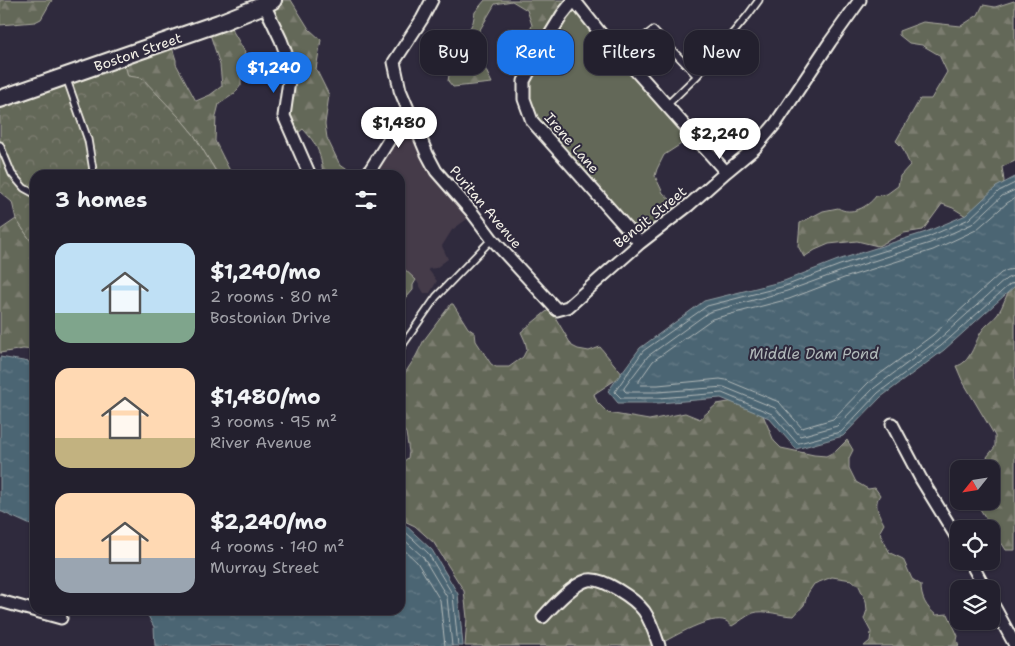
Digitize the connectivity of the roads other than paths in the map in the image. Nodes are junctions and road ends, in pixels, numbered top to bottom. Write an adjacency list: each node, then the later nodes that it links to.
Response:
1 (432, 0): 13 (street, Puritan Avenue)
2 (574, 0): 6 (street); 21 (street, Irene Lane)
3 (759, 0): 9 (lane)
4 (860, 0): 18 (street, Benoit Street)
5 (269, 2): 10 (street, Boston Street); 16 (street)
6 (598, 30)
7 (674, 52): 9 (lane)
8 (638, 75): 12 (street)
9 (697, 76): 12 (lane)
10 (66, 77): 11 (street, Boston Street); 15 (lane)
11 (0, 99)
12 (666, 106): 18 (street)
13 (408, 110): 17 (street); 20 (street, Puritan Avenue)
14 (0, 145): 19 (lane)
15 (93, 170)
16 (309, 170)
17 (370, 170)
18 (726, 172): 21 (street, Benoit Street)
19 (30, 191)
20 (492, 239): 22 (street, Puritan Avenue); 23 (lane)
21 (640, 243): 22 (street, Benoit Street)
22 (562, 309)
23 (405, 343)
24 (892, 424): 25 (street)
25 (950, 526)
26 (0, 601): 27 (street)
27 (30, 609)
28 (50, 615): 30 (street)
29 (543, 617): 33 (street)
30 (61, 618)
31 (1000, 618): 32 (street)
32 (1015, 645)
33 (659, 646)

